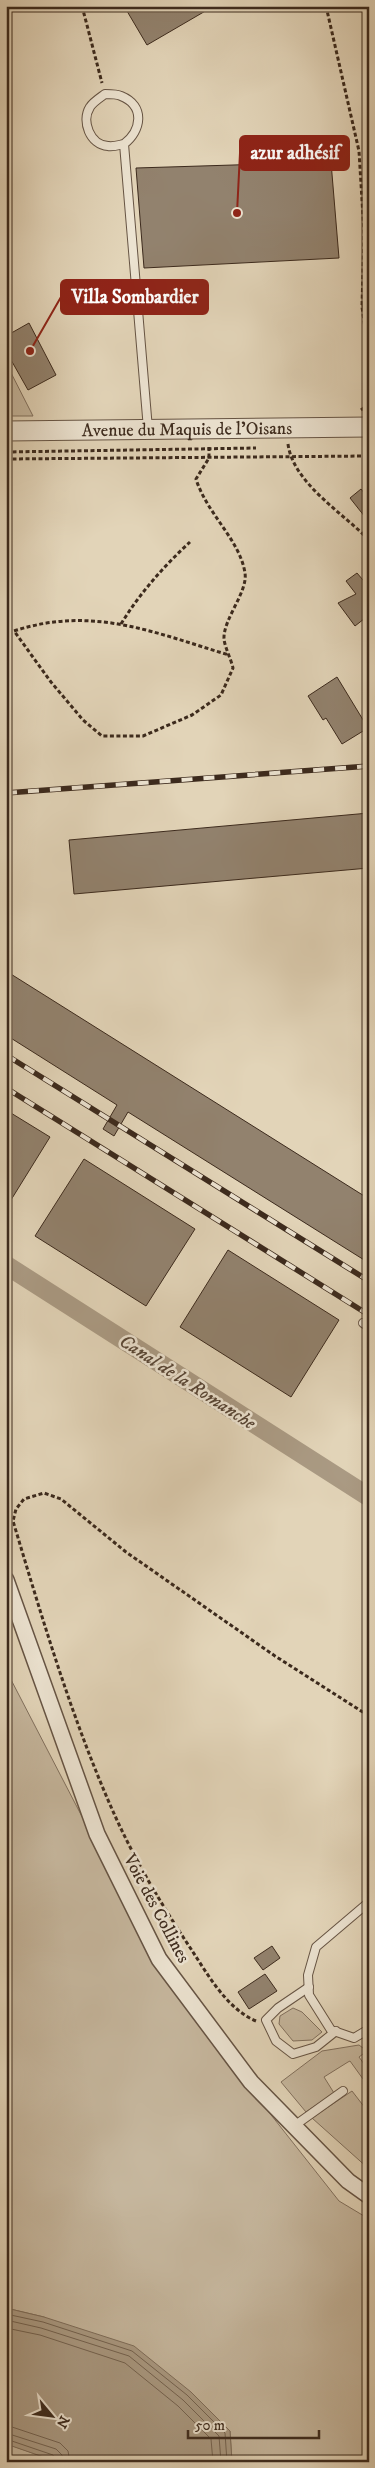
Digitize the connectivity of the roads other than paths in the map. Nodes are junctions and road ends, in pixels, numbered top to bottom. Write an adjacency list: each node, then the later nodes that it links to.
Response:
1 (124, 144): 1 (lane); 2 (lane)
2 (147, 422): 3 (street, Avenue du Maquis de l'Oisans); 4 (street, Avenue du Maquis de l'Oisans)
3 (369, 427)
4 (6, 431)
5 (6, 1580): 11 (street, Voie des Collines)
6 (369, 1902): 7 (lane)
7 (309, 1987): 9 (lane); 9 (lane)
8 (369, 2029): 9 (lane)
9 (336, 2031)
10 (343, 2091): 11 (lane)
11 (294, 2126): 12 (street, Voie des Collines)
12 (369, 2196)

